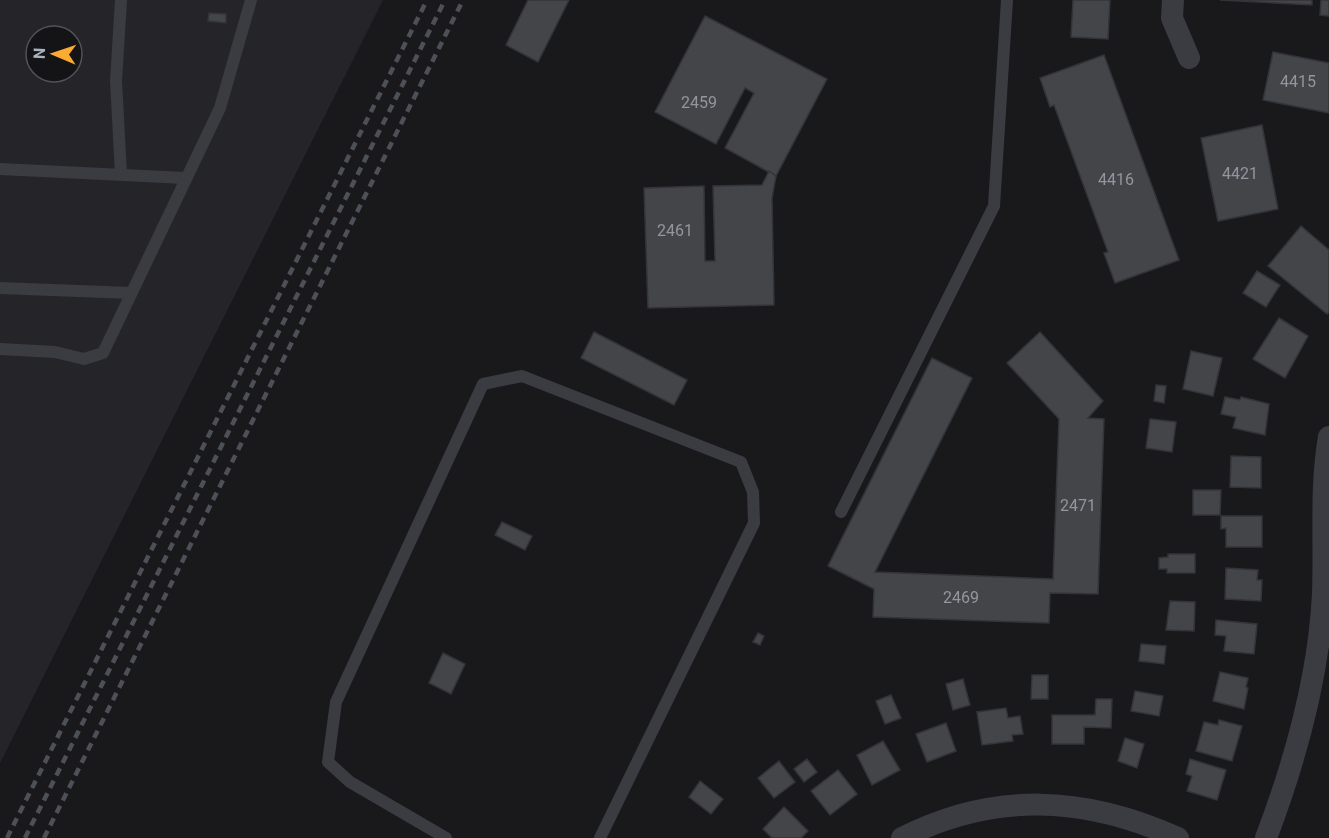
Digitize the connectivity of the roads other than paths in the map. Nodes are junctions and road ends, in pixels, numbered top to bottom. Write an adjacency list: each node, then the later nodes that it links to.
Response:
1 (121, 0): 7 (lane)
2 (251, 0): 8 (lane)
3 (1007, 0): 13 (lane)
4 (1173, 0): 5 (street)
5 (1189, 58)
6 (0, 169): 7 (lane)
7 (121, 174): 8 (lane)
8 (185, 178): 10 (lane)
9 (0, 288): 10 (lane)
10 (131, 293): 11 (lane)
11 (0, 349)
12 (1329, 437): 18 (street)
13 (841, 512)
14 (446, 838): 15 (lane)
15 (600, 838)
16 (902, 838): 17 (street)
17 (1178, 838)
18 (1266, 838)

